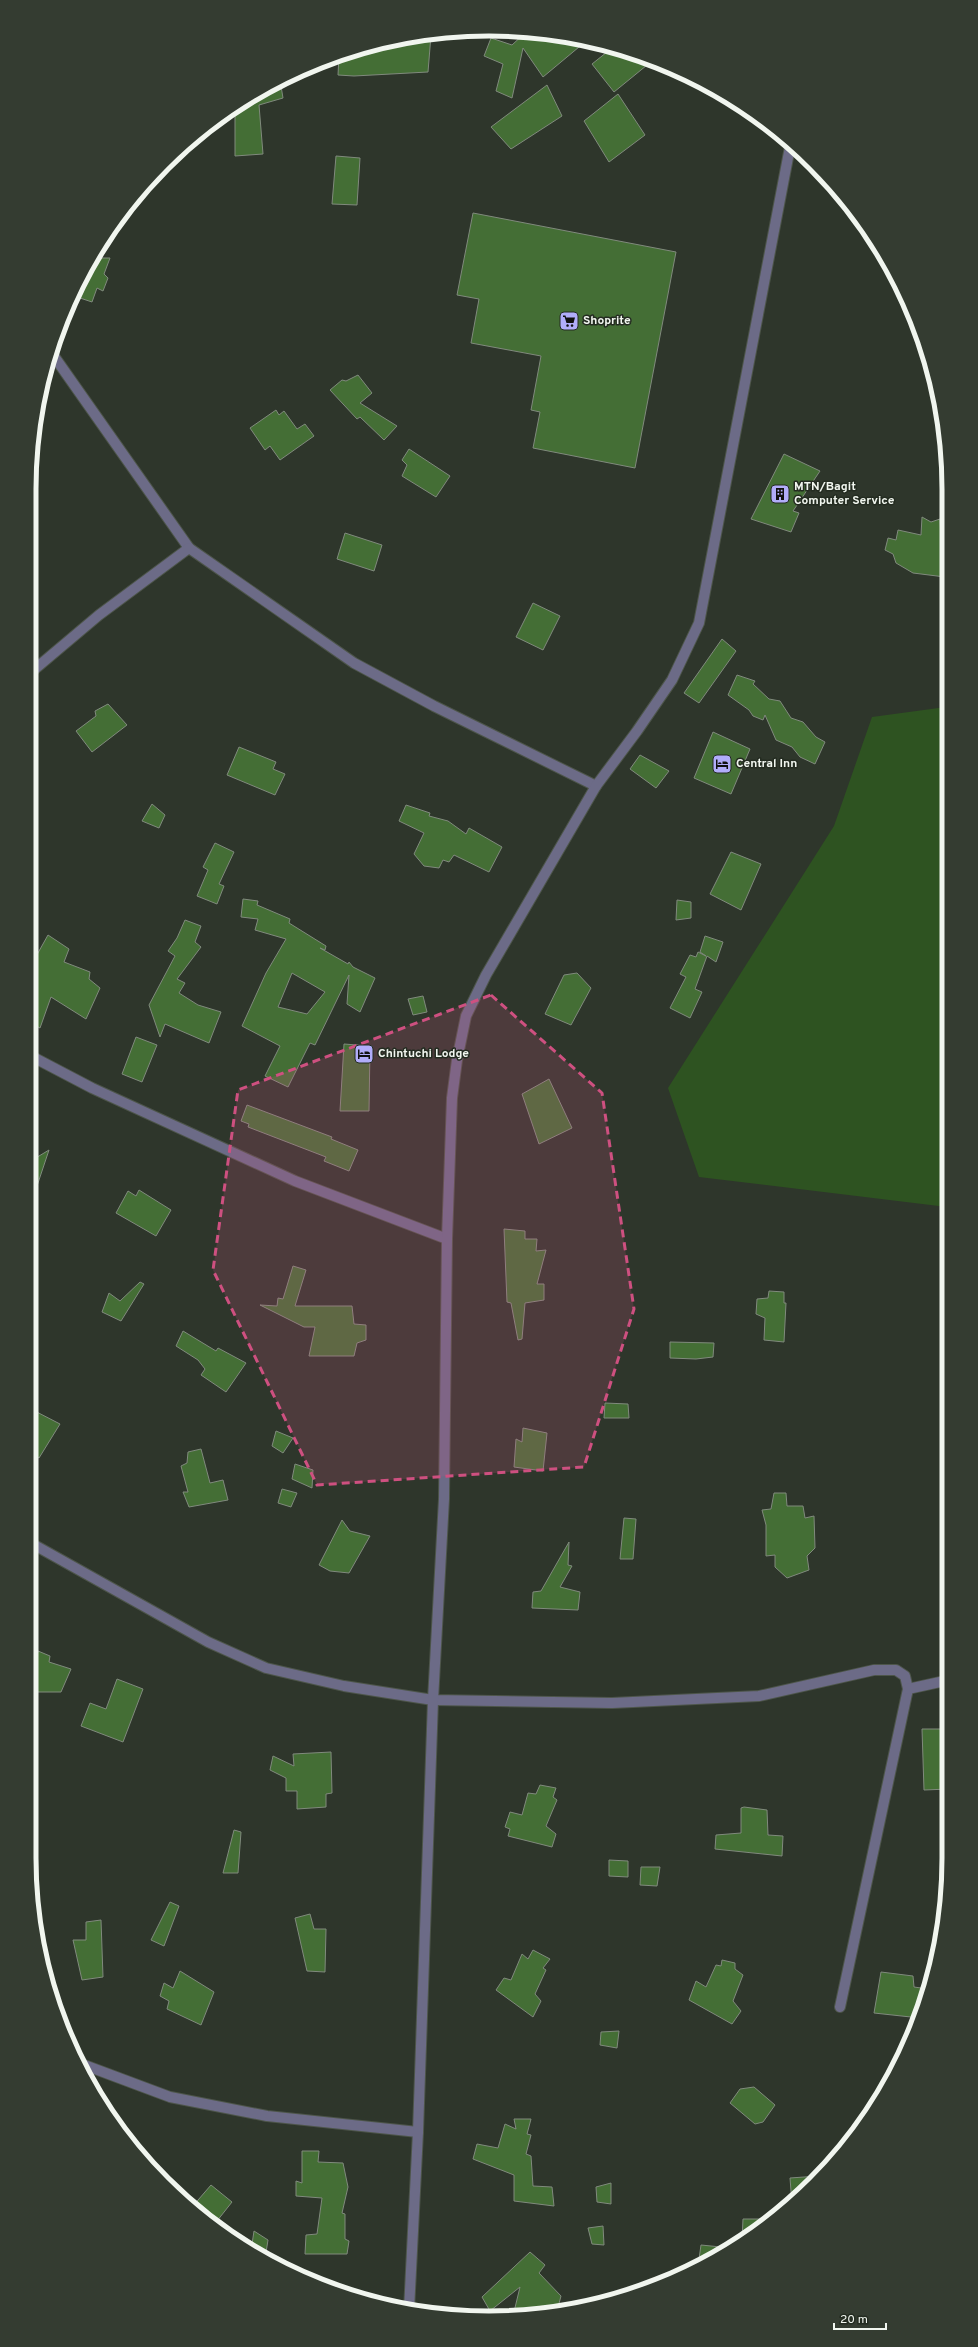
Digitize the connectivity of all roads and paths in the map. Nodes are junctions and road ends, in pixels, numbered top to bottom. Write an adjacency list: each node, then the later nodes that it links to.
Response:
1 (790, 150): 5 (street)
2 (55, 358): 3 (street)
3 (189, 548): 4 (street); 5 (street)
4 (36, 668)
5 (596, 786): 7 (street)
6 (36, 1059): 7 (street)
7 (447, 1239): 11 (street)
8 (36, 1546): 11 (street)
9 (942, 1682): 10 (street)
10 (908, 1690): 11 (street); 12 (street)
11 (433, 1700): 14 (street)
12 (840, 2007)
13 (87, 2066): 14 (street)
14 (418, 2132): 15 (street)
15 (409, 2303)

